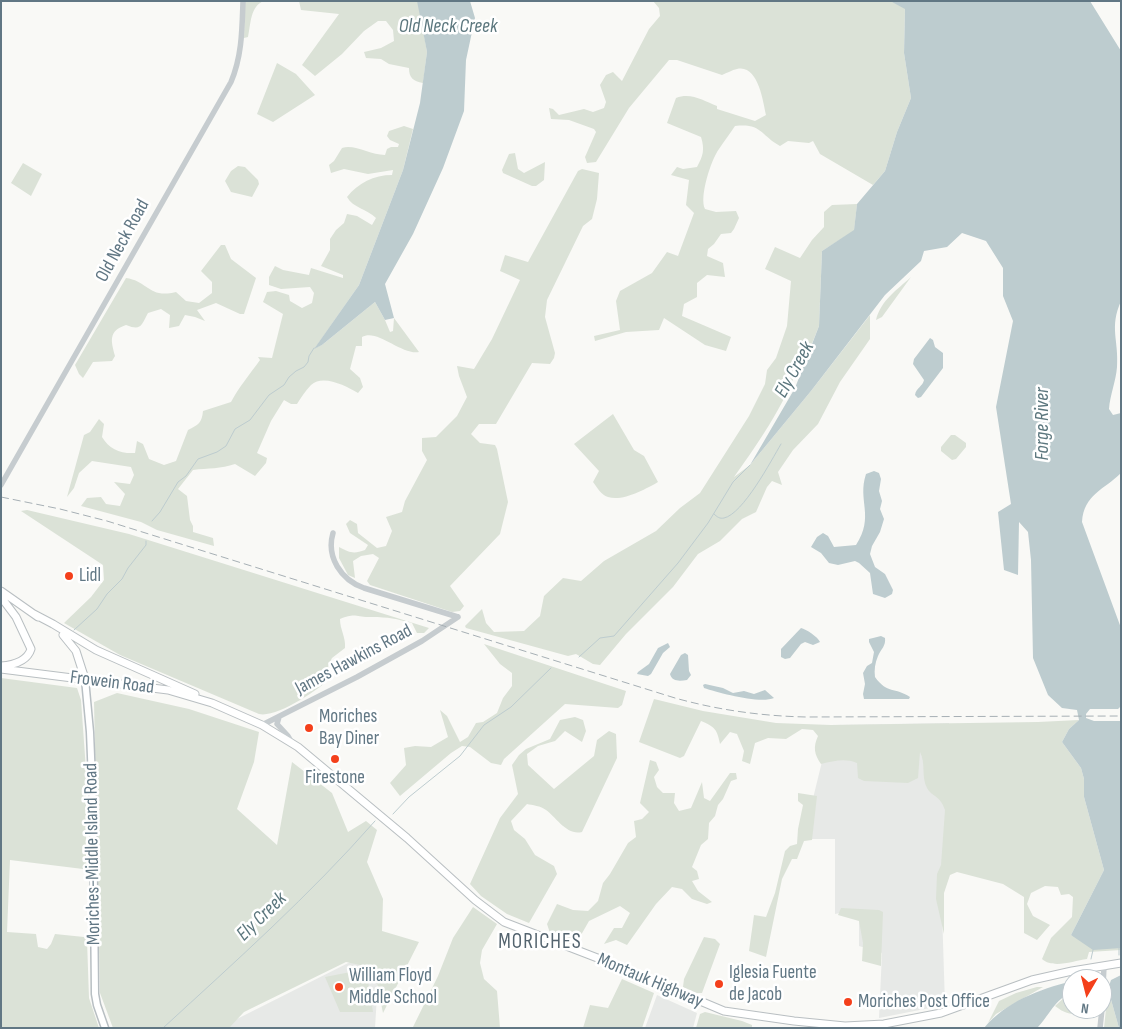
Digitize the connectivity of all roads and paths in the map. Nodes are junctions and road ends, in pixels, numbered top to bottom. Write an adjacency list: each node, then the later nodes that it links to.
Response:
1 (243, 1): 2 (street, Old Neck Road)
2 (1, 485)
3 (333, 532): 10 (street, James Hawkins Road)
4 (1, 591): 6 (main road)
5 (1, 597): 7 (main road)
6 (34, 614): 8 (main road); 9 (main road)
7 (1, 668): 8 (main road, Frowein Road)
8 (85, 679): 9 (main road, Frowein Road); 16 (main road, Moriches-Middle Island Road)
9 (220, 706): 11 (main road, Montauk Highway)
10 (279, 717): 11 (street, James Hawkins Road); 12 (street)
11 (262, 725): 12 (main road, Montauk Highway)
12 (292, 744): 14 (main road, Montauk Highway)
13 (1121, 963): 14 (main road, Montauk Highway)
14 (1104, 966): 15 (street)
15 (1104, 969)
16 (106, 1028)

